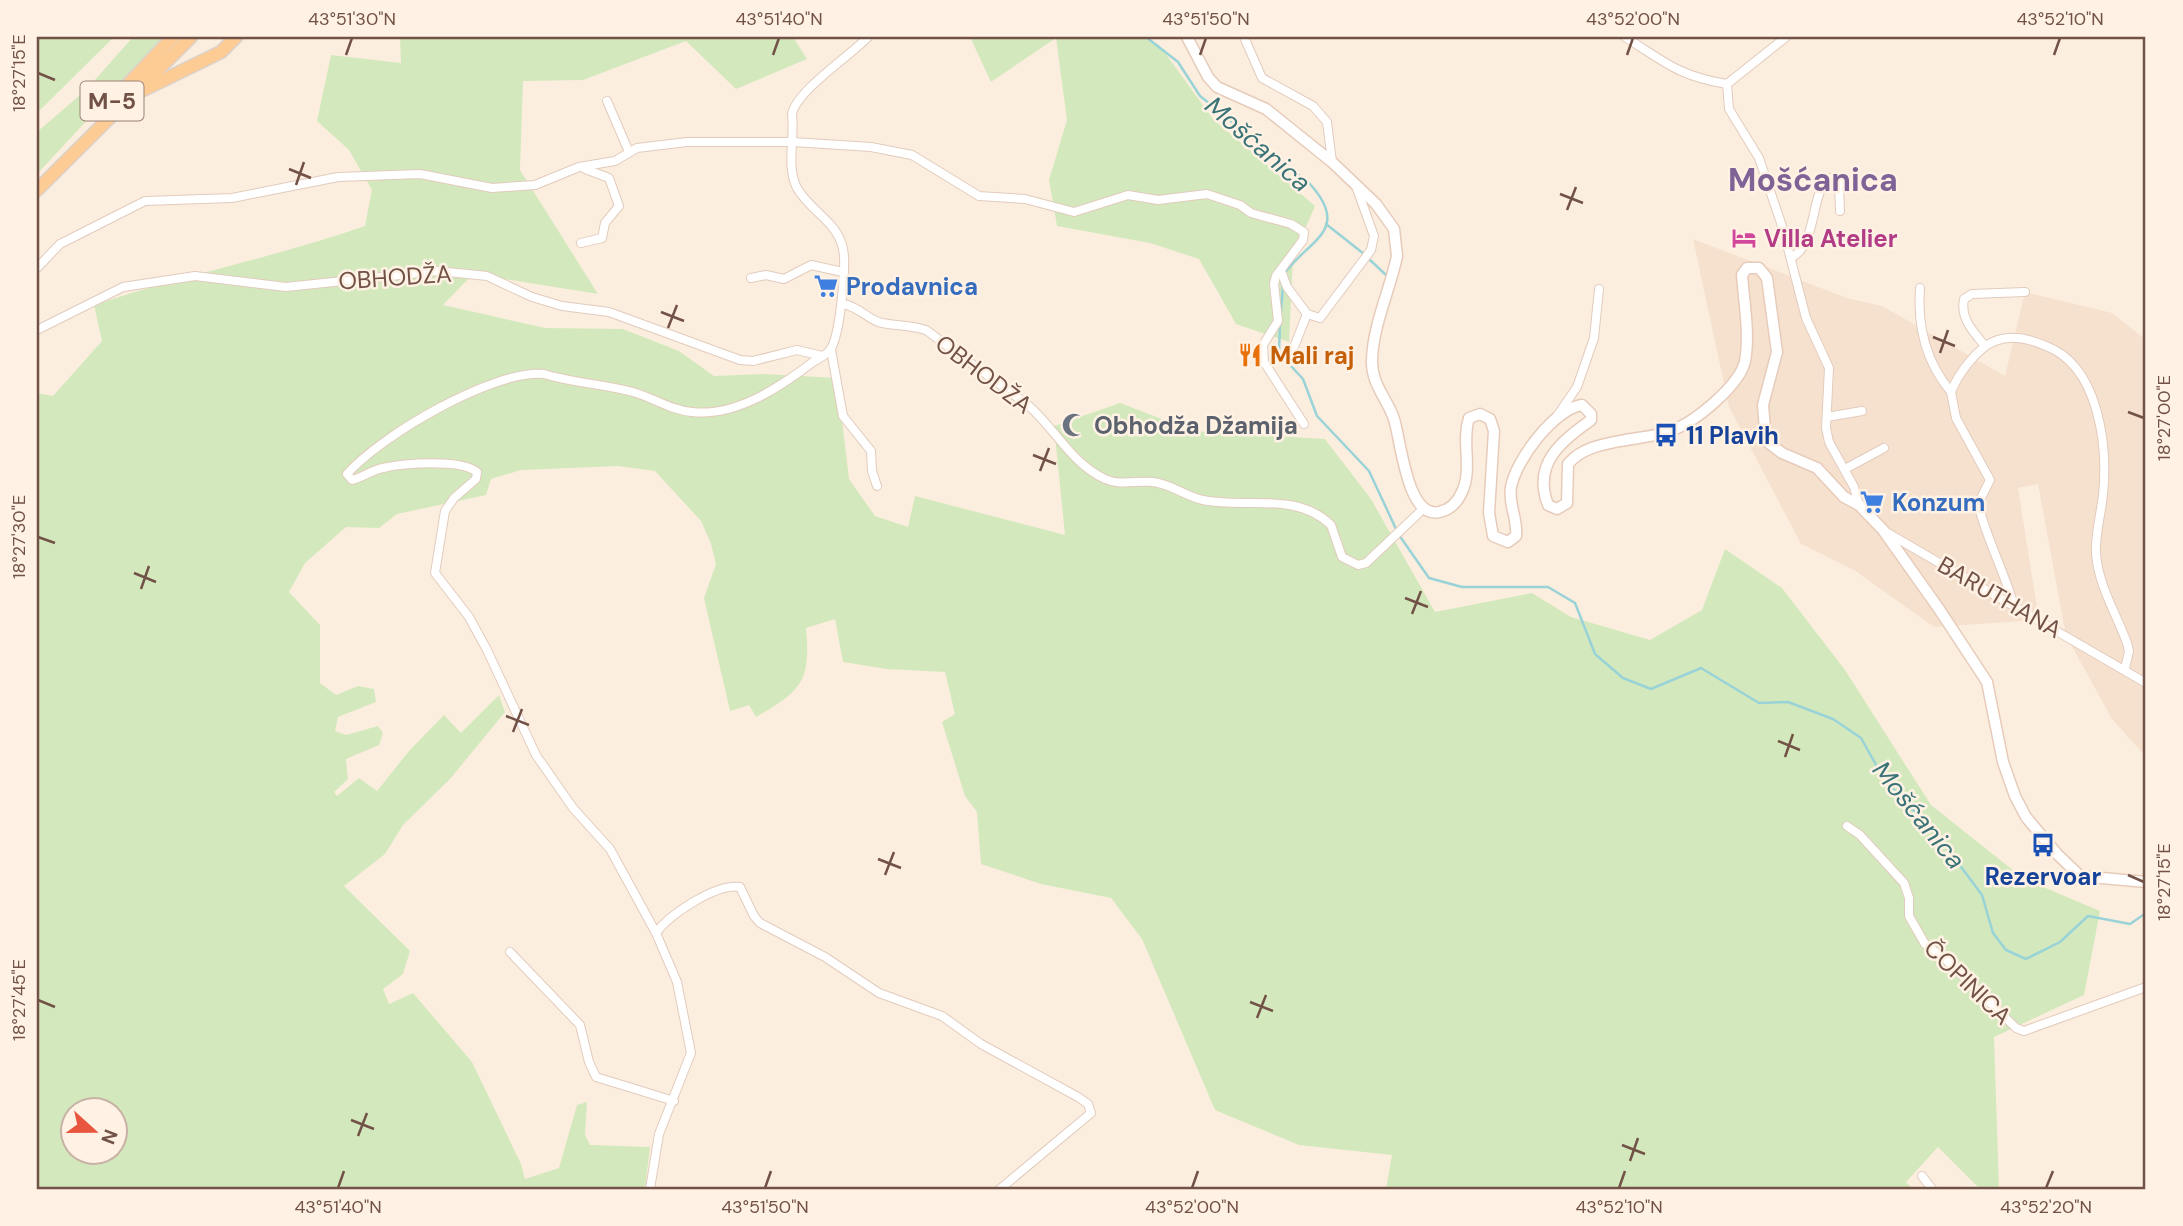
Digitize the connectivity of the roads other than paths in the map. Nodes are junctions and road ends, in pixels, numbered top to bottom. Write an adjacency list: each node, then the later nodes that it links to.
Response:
1 (173, 37): 16 (main road, M-5)
2 (191, 37): 10 (main road)
3 (236, 37): 10 (main road, M-5)
4 (868, 37): 12 (street)
5 (1187, 37): 14 (main road)
6 (1244, 37): 14 (street)
7 (1625, 37): 9 (street)
8 (1786, 37): 9 (street)
9 (1727, 84): 21 (street)
10 (131, 96): 16 (main road, M-5)
11 (607, 101): 13 (street)
12 (793, 142): 13 (street); 23 (street); 24 (street)
13 (629, 152): 15 (street)
14 (1332, 162): 17 (main road)
15 (579, 167): 20 (street); 22 (street)
16 (58, 169): 18 (main road, M-5)
17 (1354, 184): 30 (street); 45 (main road)
18 (37, 190)
19 (1840, 211): 21 (street)
20 (581, 243)
21 (1791, 258): 39 (street)
22 (37, 268)
23 (1281, 271): 30 (street); 40 (street)
24 (844, 272): 25 (street); 29 (street)
25 (751, 278)
26 (1920, 288): 36 (street)
27 (1599, 289): 38 (street)
28 (2025, 292): 32 (street)
29 (843, 304): 33 (street); 45 (street, OBHODŽA)
30 (1307, 314): 34 (street)
31 (37, 330): 35 (street, OBHODŽA)
32 (1985, 346): 36 (street); 48 (street)
33 (831, 349): 35 (street); 43 (street)
34 (1292, 352)
35 (822, 356): 52 (street)
36 (1951, 392): 47 (street)
37 (1862, 411): 39 (street)
38 (1557, 416): 44 (main road); 45 (main road)
39 (1827, 417): 42 (street)
40 (1304, 424)
41 (1884, 448): 42 (street)
42 (1844, 469): 44 (street)
43 (877, 486)
44 (1859, 505): 46 (main road, BARUTHANA)
45 (1423, 509)
46 (1883, 530): 47 (street, BARUTHANA); 51 (main road)
47 (2014, 606): 48 (street, BARUTHANA)
48 (2124, 669): 49 (street, BARUTHANA)
49 (2146, 683)
50 (1847, 826): 54 (street, ČOPINICA)
51 (2146, 882)
52 (656, 933): 55 (street); 58 (street)
53 (510, 952): 55 (street)
54 (2146, 987)
55 (674, 1101): 57 (street)
56 (1922, 1176): 59 (street)
57 (650, 1189)
58 (1000, 1189)
59 (1933, 1189)

